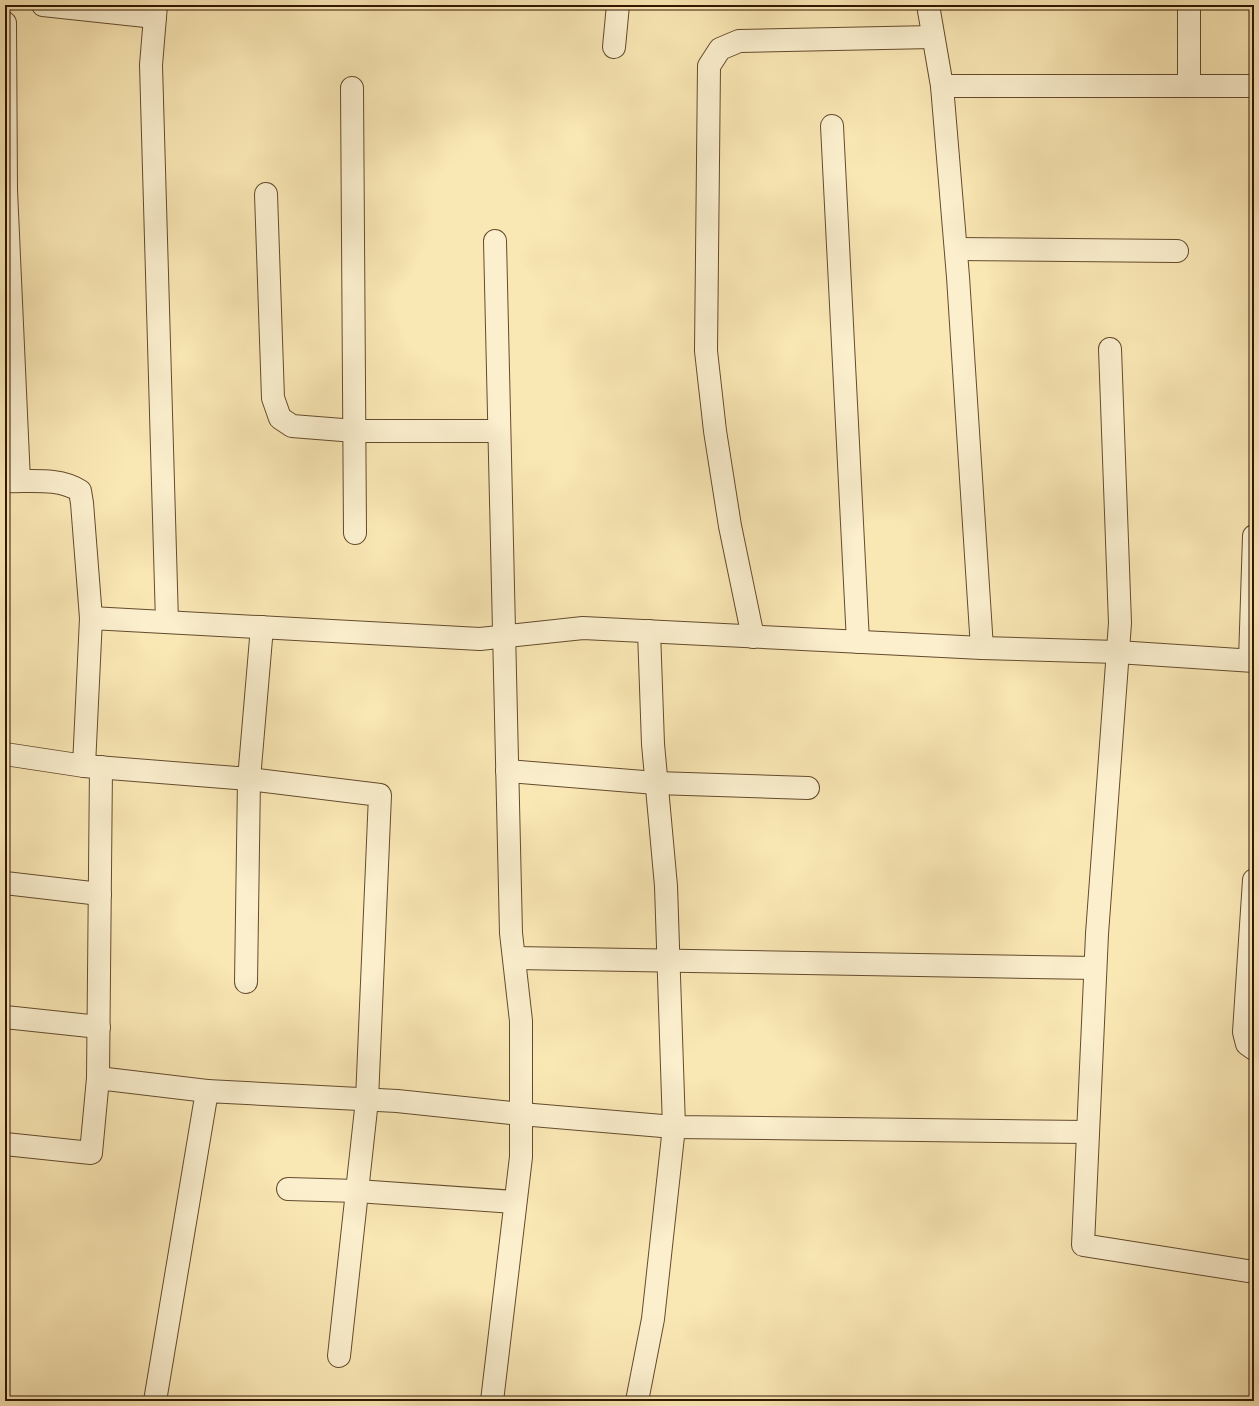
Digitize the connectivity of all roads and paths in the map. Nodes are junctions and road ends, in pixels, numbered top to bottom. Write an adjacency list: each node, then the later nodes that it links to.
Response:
1 (43, 5): 5 (street)
2 (618, 5): 8 (street)
3 (928, 5): 7 (street)
4 (1190, 5): 10 (street)
5 (156, 11): 26 (street)
6 (5, 24): 14 (street)
7 (933, 37): 9 (street); 30 (street)
8 (614, 47)
9 (942, 86): 10 (street); 17 (street)
10 (1189, 86): 11 (street)
11 (1254, 86)
12 (352, 88): 20 (street)
13 (832, 126): 31 (street)
14 (6, 190): 22 (street)
15 (266, 194): 20 (street)
16 (495, 241): 21 (street)
17 (956, 249): 18 (street); 32 (street)
18 (1177, 251)
19 (1110, 349): 33 (street)
20 (355, 431): 21 (street); 23 (street)
21 (499, 431): 29 (street)
22 (12, 481): 25 (street)
23 (355, 533)
24 (1254, 536): 34 (street)
25 (91, 618): 26 (street); 36 (street)
26 (166, 622): 27 (street)
27 (262, 627): 29 (street); 38 (street)
28 (649, 631): 29 (street); 30 (street); 39 (street)
29 (504, 637): 37 (street)
30 (753, 637): 31 (street)
31 (858, 642): 32 (street)
32 (982, 648): 33 (street)
33 (1117, 652): 34 (street); 46 (street)
34 (1252, 661)
35 (5, 754): 36 (street)
36 (92, 767): 38 (street); 43 (street)
37 (507, 771): 39 (street); 44 (street)
38 (249, 779): 47 (street); 53 (street)
39 (656, 783): 40 (street); 45 (street)
40 (808, 788)
41 (1254, 880): 50 (street)
42 (5, 883): 43 (street)
43 (100, 894): 49 (street)
44 (515, 958): 45 (street); 54 (street)
45 (668, 961): 46 (street); 55 (street)
46 (1095, 968): 56 (street)
47 (246, 982)
48 (5, 1017): 49 (street)
49 (99, 1027): 51 (street)
50 (1254, 1049)
51 (98, 1078): 52 (street); 57 (street)
52 (206, 1091): 53 (street); 63 (street)
53 (367, 1100): 54 (street); 59 (street)
54 (521, 1114): 55 (street); 60 (street)
55 (674, 1127): 56 (street); 65 (street)
56 (1088, 1132): 61 (street)
57 (5, 1144)
58 (288, 1189): 59 (street)
59 (357, 1191): 60 (street); 62 (street)
60 (515, 1202): 64 (street)
61 (1254, 1272)
62 (339, 1356)
63 (155, 1401)
64 (492, 1401)
65 (637, 1401)

